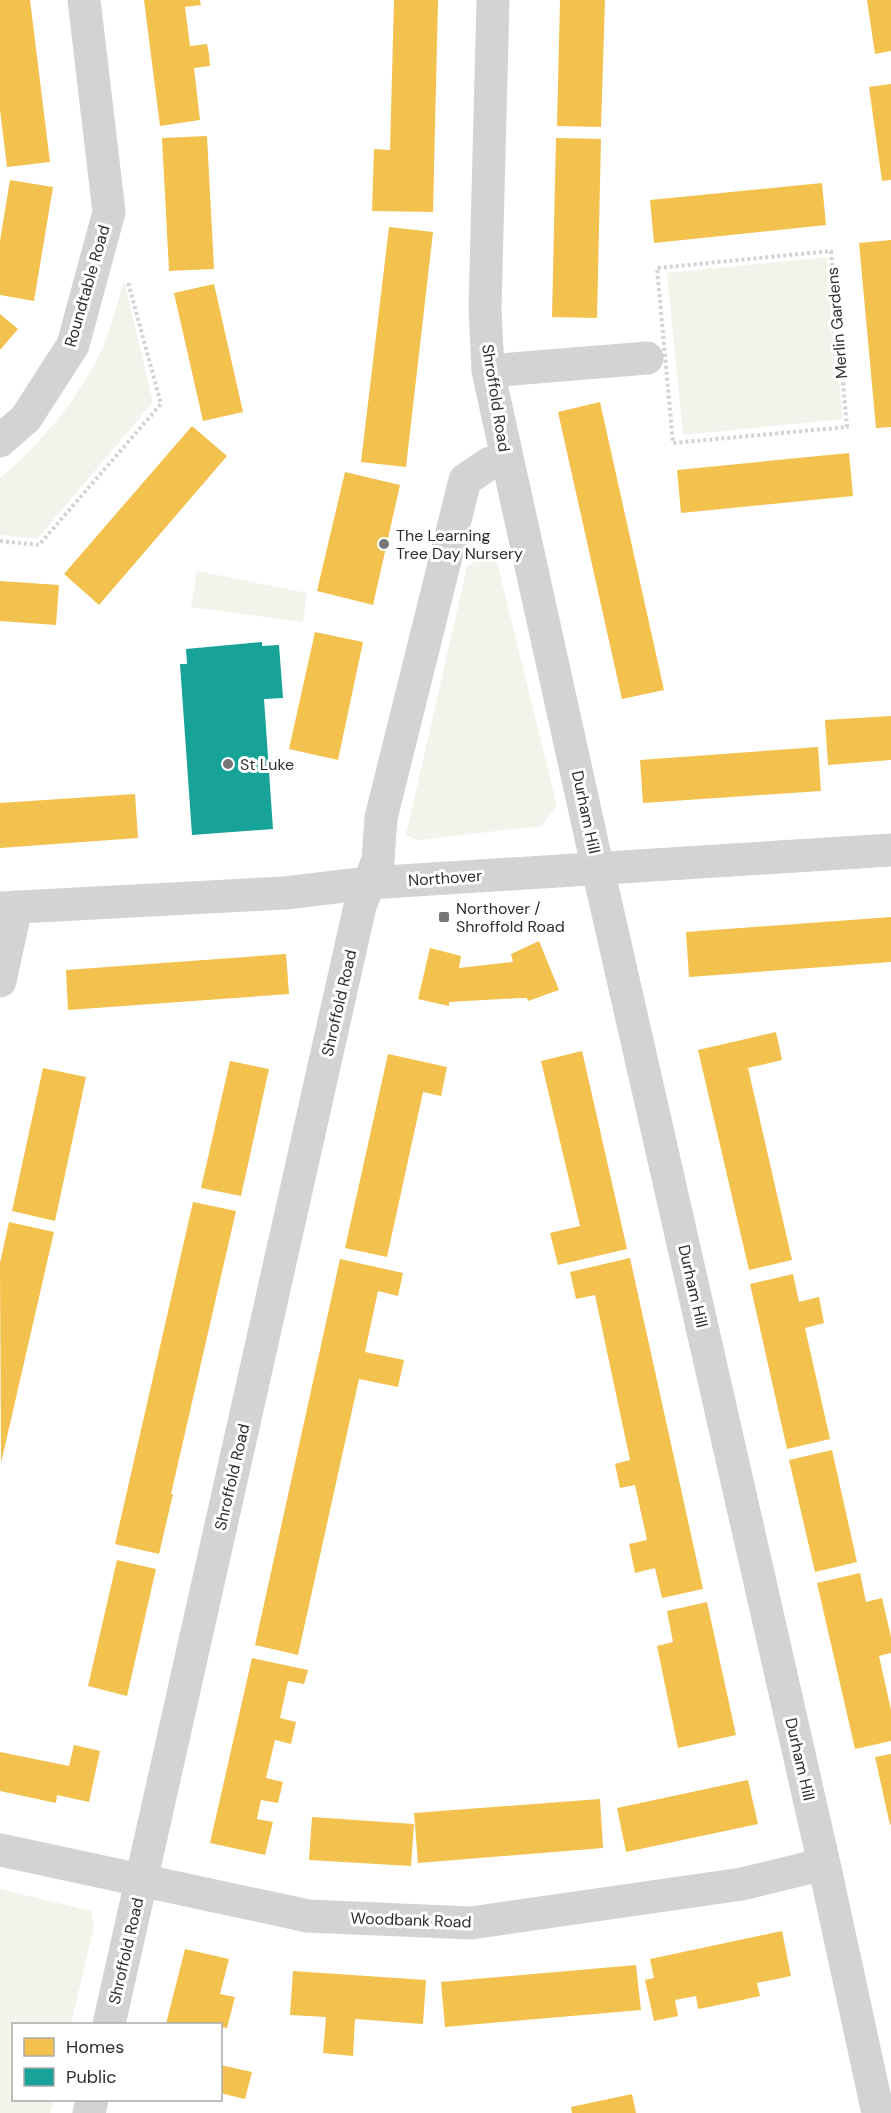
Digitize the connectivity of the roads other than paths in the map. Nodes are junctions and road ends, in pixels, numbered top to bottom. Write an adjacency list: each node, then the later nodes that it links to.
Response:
1 (84, 0): 5 (street, Roundtable Road)
2 (493, 0): 4 (street, Shroffold Road)
3 (647, 358): 4 (street)
4 (488, 371): 6 (street, Shroffold Road)
5 (0, 441)
6 (507, 458): 8 (street, Durham Hill); 9 (street, Shroffold Road)
7 (891, 850): 8 (street, Northover)
8 (598, 869): 9 (street, Northover); 13 (street, Durham Hill)
9 (369, 883): 10 (street, Northover); 14 (street, Shroffold Road)
10 (8, 907): 11 (street)
11 (0, 981)
12 (0, 1850): 14 (street, Woodbank Road)
13 (824, 1864): 14 (street, Woodbank Road); 16 (street, Durham Hill)
14 (142, 1881): 15 (street, Shroffold Road)
15 (109, 2023)
16 (878, 2113)

